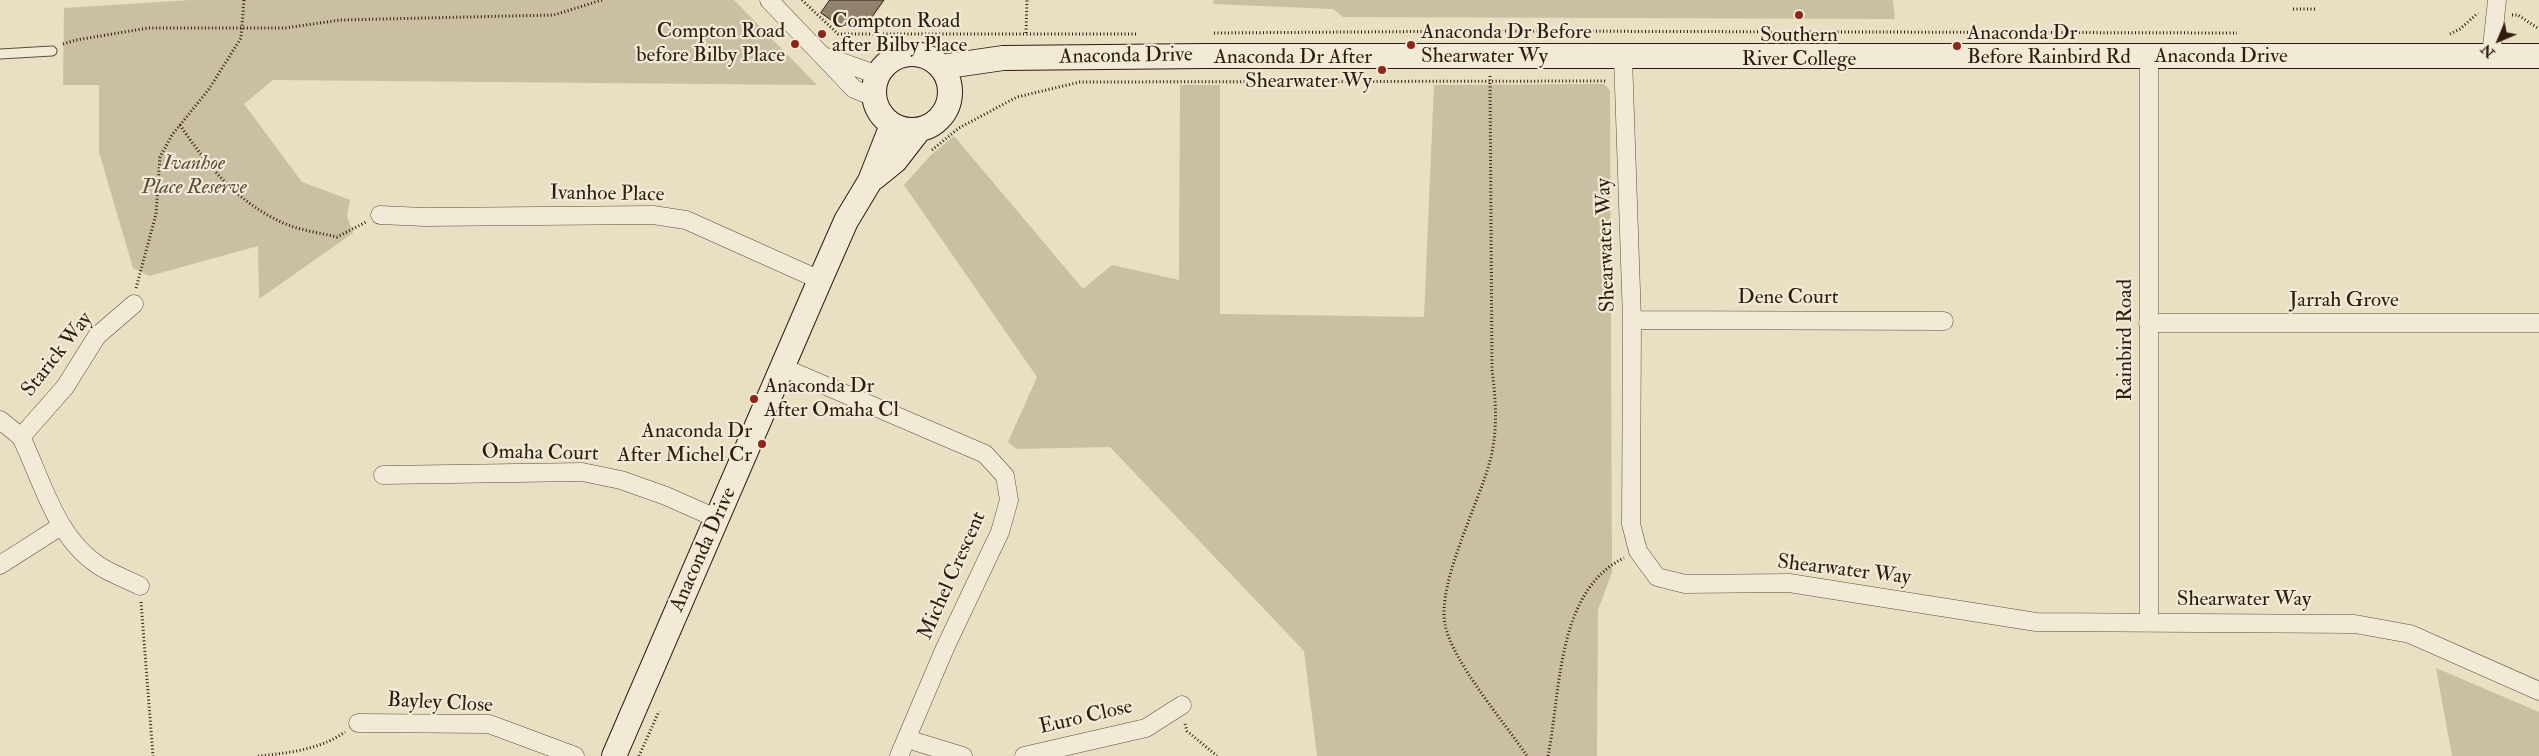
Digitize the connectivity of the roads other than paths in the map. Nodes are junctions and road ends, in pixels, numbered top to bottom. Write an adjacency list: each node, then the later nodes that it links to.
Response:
1 (769, 0): 10 (street)
2 (2495, 6): 5 (street)
3 (52, 51): 4 (lane)
4 (0, 54)
5 (2491, 56): 6 (main road, Anaconda Drive); 8 (main road, Anaconda Drive)
6 (2539, 56)
7 (1623, 57): 8 (main road, Anaconda Drive); 9 (main road, Anaconda Drive); 17 (street, Shearwater Way)
8 (2149, 57): 19 (street, Rainbird Road)
9 (946, 77): 10 (main road); 12 (main road, Anaconda Drive)
10 (876, 86): 11 (main road)
11 (892, 125): 12 (main road); 13 (main road, Anaconda Drive)
12 (919, 130): 13 (main road, Anaconda Drive)
13 (870, 181): 15 (main road, Anaconda Drive)
14 (380, 215): 15 (street, Ivanhoe Place)
15 (820, 280): 21 (main road, Anaconda Drive)
16 (134, 304): 23 (street, Starick Way)
17 (1632, 320): 18 (street, Dene Court); 29 (street, Shearwater Way)
18 (1944, 320)
19 (2148, 323): 20 (street, Jarrah Grove); 29 (street, Rainbird Road)
20 (2539, 323)
21 (782, 367): 25 (main road, Anaconda Drive); 33 (street, Michel Crescent)
22 (0, 420): 23 (street)
23 (21, 437): 26 (street)
24 (383, 475): 25 (street, Omaha Court)
25 (718, 519): 35 (main road, Anaconda Drive)
26 (61, 526): 27 (street); 28 (street)
27 (0, 565)
28 (140, 586)
29 (2149, 622): 30 (street, Shearwater Way)
30 (2539, 690)
31 (1182, 705): 38 (street, Euro Close)
32 (358, 723): 34 (street, Bayley Close)
33 (907, 739): 36 (street, Michel Crescent); 37 (street)
34 (575, 756)
35 (614, 756)
36 (898, 756)
37 (964, 756)
38 (1024, 756)

